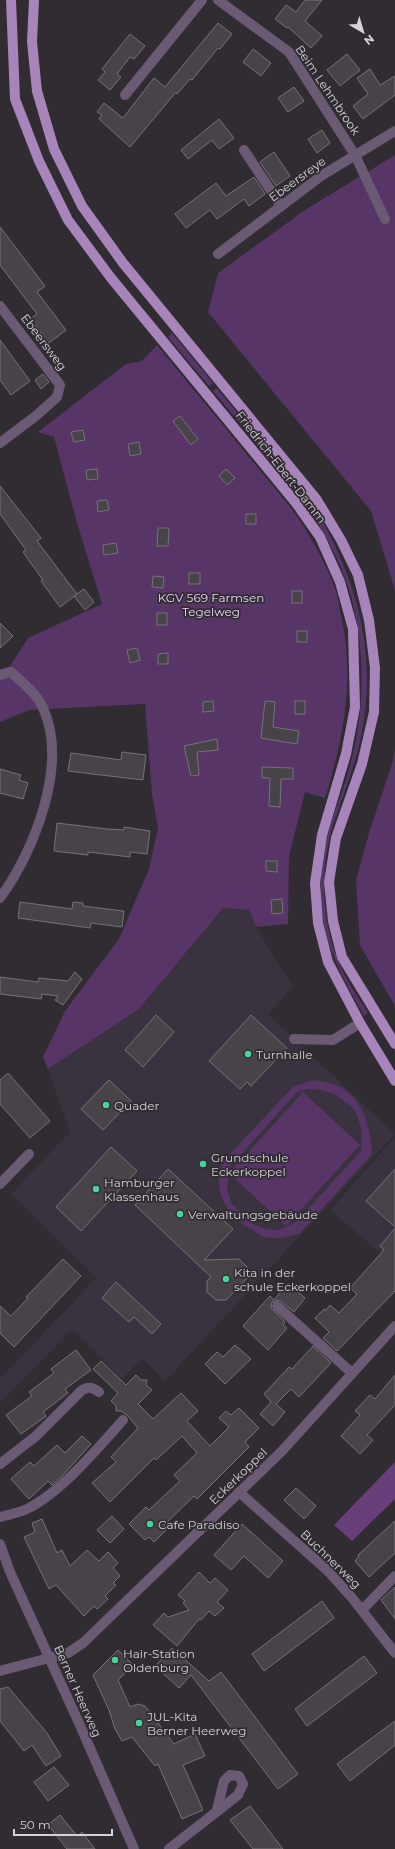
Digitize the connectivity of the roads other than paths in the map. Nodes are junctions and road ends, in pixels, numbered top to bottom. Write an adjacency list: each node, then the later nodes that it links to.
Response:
1 (11, 0): 16 (main road, Friedrich-Ebert-Damm)
2 (34, 0): 18 (main road, Friedrich-Ebert-Damm)
3 (202, 0): 5 (street)
4 (218, 0): 8 (street, Beim Lehmbrook)
5 (125, 95)
6 (395, 132): 8 (street, Ebeersreye)
7 (244, 150): 9 (street)
8 (355, 155): 9 (street, Ebeersreye); 10 (street, Beim Lehmbrook)
9 (281, 206): 11 (street, Ebeersreye)
10 (385, 219)
11 (218, 254)
12 (0, 306): 13 (street, Ebeersweg)
13 (0, 443)
14 (0, 675): 15 (street)
15 (0, 898)
16 (360, 1023): 17 (street); 19 (main road, Friedrich-Ebert-Damm)
17 (294, 1039)
18 (395, 1044)
19 (395, 1081)
20 (29, 1154): 21 (street)
21 (0, 1184)
22 (277, 1306): 24 (street)
23 (395, 1326): 24 (street, Eckerkoppel)
24 (352, 1373): 28 (street, Eckerkoppel)
25 (99, 1392): 27 (street)
26 (123, 1420): 29 (street)
27 (0, 1464)
28 (239, 1492): 32 (street, Buchnerweg); 34 (street, Eckerkoppel)
29 (0, 1517)
30 (0, 1544): 34 (street, Berner Heerweg)
31 (395, 1576): 32 (street)
32 (362, 1610): 33 (street, Buchnerweg)
33 (395, 1653)
34 (49, 1659): 35 (street, Eckerkoppel); 37 (street, Berner Heerweg)
35 (0, 1671)
36 (217, 1810): 38 (street)
37 (134, 1849)
38 (169, 1849)

